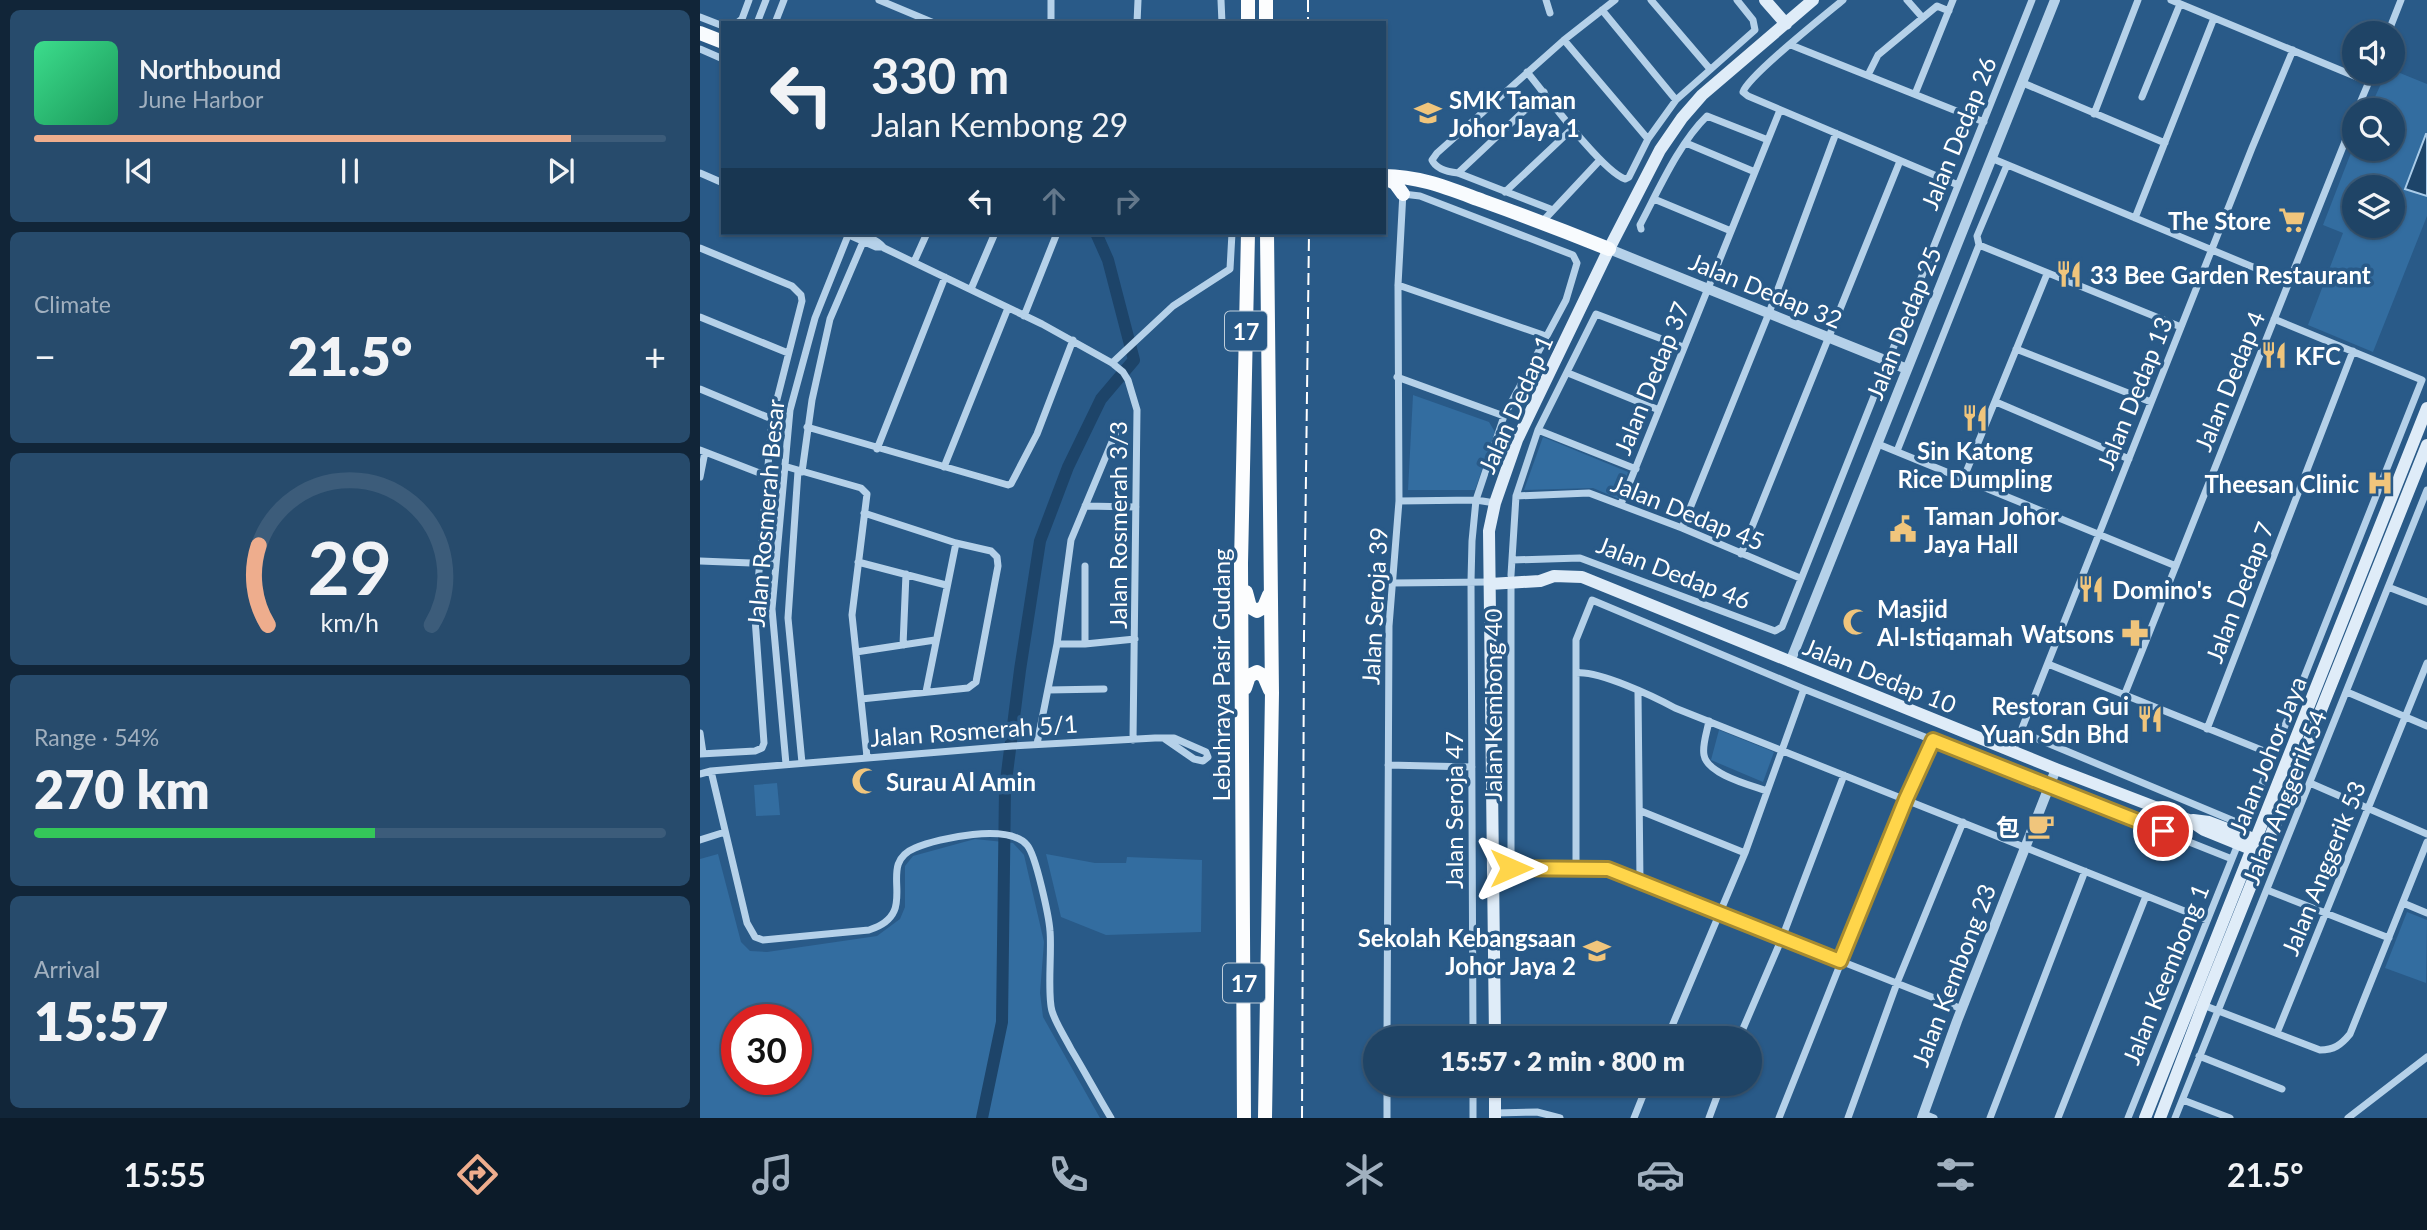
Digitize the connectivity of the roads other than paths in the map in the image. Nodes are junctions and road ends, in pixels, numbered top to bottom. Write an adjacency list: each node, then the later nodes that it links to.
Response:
1 (749, 0): 31 (street)
2 (766, 0): 32 (street)
3 (784, 0): 33 (street)
4 (879, 0): 34 (street)
5 (1051, 0): 35 (street)
6 (1138, 0): 36 (street)
7 (1221, 0): 37 (street)
8 (1248, 0): 38 (highway)
9 (1266, 0): 39 (highway)
10 (1546, 0): 27 (street)
11 (1615, 0): 25 (street)
12 (1651, 0): 50 (street)
13 (1737, 0): 50 (street)
14 (1765, 0): 41 (main road)
15 (1813, 0): 41 (main road, Jalan Dedap 1)
16 (1843, 0): 46 (street)
17 (1907, 0): 29 (street)
18 (1953, 0): 26 (street)
19 (2032, 0): 61 (street, Jalan Dedap 26)
20 (2055, 0): 54 (street, Jalan Dedap 25)
21 (2138, 0): 60 (street)
22 (2171, 0): 24 (street)
23 (2401, 0): 40 (street)
24 (2180, 4): 30 (street); 57 (street)
25 (1602, 10): 44 (street); 58 (street)
26 (1948, 11): 29 (street); 56 (street)
27 (1550, 13)
28 (700, 17): 42 (street)
29 (1922, 17): 53 (street)
30 (2214, 18): 48 (street); 67 (street)
31 (740, 21)
32 (758, 21)
33 (776, 21)
34 (929, 21)
35 (1051, 21)
36 (1137, 21)
37 (1222, 21)
38 (1248, 21)
39 (1266, 21)
40 (2393, 21)
41 (1786, 24): 99 (main road, Jalan Dedap 1)
42 (721, 25)
43 (700, 33): 45 (main road)
44 (1564, 40): 52 (street); 64 (street)
45 (721, 41)
46 (1791, 45): 53 (street); 59 (street)
47 (700, 49): 49 (street)
48 (2293, 50): 51 (street); 100 (street, Jalan Dedap 13)
49 (721, 58)
50 (1710, 69): 58 (street)
51 (2342, 71)
52 (1527, 72): 55 (street); 75 (street)
53 (1868, 75): 56 (street)
54 (2023, 83): 60 (street); 69 (street, Jalan Dedap 25)
55 (1544, 92): 62 (street); 75 (street)
56 (1915, 94): 61 (street)
57 (2142, 97)
58 (1676, 100): 64 (street)
59 (1780, 110): 63 (street); 65 (street, Jalan Dedap 37)
60 (2094, 114): 67 (street)
61 (1984, 122): 80 (street, Jalan Dedap 26)
62 (1574, 127): 70 (street); 81 (street)
63 (1836, 134): 71 (street); 109 (street)
64 (1648, 138): 70 (street)
65 (1768, 140): 66 (street); 73 (street, Jalan Dedap 37)
66 (1686, 143): 73 (street); 83 (street)
67 (2165, 143): 85 (street)
68 (2342, 149): 104 (street, Jalan Dedap 4)
69 (1991, 158): 72 (street); 123 (street, Jalan Dedap 25)
70 (1600, 160): 84 (street)
71 (1900, 160): 80 (street); 115 (street)
72 (2007, 165): 85 (street); 97 (street)
73 (1755, 172): 88 (street, Jalan Dedap 37)
74 (700, 173): 79 (street)
75 (1458, 173): 81 (street)
76 (1404, 176): 77 (main road); 82 (street, Jalan Seroja 39); 86 (main road)
77 (1386, 177)
78 (1386, 178): 82 (main road)
79 (721, 182)
80 (1958, 185): 121 (street, Jalan Dedap 26)
81 (1505, 192): 84 (street)
82 (1403, 194): 105 (street, Jalan Seroja 39); 114 (street, Jalan Seroja 47)
83 (1654, 199): 87 (street); 88 (street)
84 (1552, 210): 86 (street)
85 (2135, 218): 100 (street)
86 (1542, 222): 99 (main road)
87 (1641, 229)
88 (1731, 231): 107 (street, Jalan Dedap 37)
89 (847, 235): 142 (street, Jalan Rosmerah Besar)
90 (926, 235): 101 (street)
91 (994, 235): 106 (street)
92 (1056, 235): 110 (street)
93 (1232, 235): 122 (street)
94 (1248, 235): 166 (highway, Lebuhraya Pasir Gudang / 17)
95 (1267, 235): 177 (highway, Lebuhraya Pasir Gudang / 17)
96 (865, 237): 101 (street, Jalan Rosmerah 3/3); 134 (street)
97 (1979, 245): 102 (street); 140 (street)
98 (700, 248): 120 (street)
99 (1609, 249): 107 (street, Jalan Dedap 32); 153 (main road, Jalan Dedap 1)
100 (2212, 250): 104 (street); 113 (street, Jalan Dedap 13)
101 (914, 262): 103 (street, Jalan Rosmerah 3/3)
102 (2047, 274): 113 (street); 118 (street)
103 (945, 276): 106 (street, Jalan Rosmerah 3/3); 138 (street)
104 (2289, 282): 112 (street, Jalan Dedap 4)
105 (1398, 285): 114 (street); 125 (street, Jalan Seroja 39)
106 (971, 289): 108 (street, Jalan Rosmerah 3/3)
107 (1708, 289): 109 (street, Jalan Dedap 32); 117 (street, Jalan Dedap 37)
108 (1008, 308): 110 (street, Jalan Rosmerah 3/3); 143 (street)
109 (1769, 313): 115 (street, Jalan Dedap 32); 158 (street)
110 (1024, 316): 116 (street, Jalan Rosmerah 3/3)
111 (700, 317): 120 (street)
112 (2274, 319): 119 (street); 169 (street, Jalan Dedap 4)
113 (2181, 327): 128 (street, Jalan Dedap 13)
114 (1546, 336): 131 (street, Jalan Seroja 47)
115 (1828, 337): 121 (street, Jalan Dedap 32); 161 (street)
116 (1073, 340): 122 (street, Jalan Rosmerah 3/3); 143 (street)
117 (1683, 347): 124 (street, Jalan Kembong 40); 130 (street, Jalan Dedap 37)
118 (2017, 349): 127 (street); 128 (street)
119 (2353, 351): 204 (street, Jalan Dedap 7); 214 (street, Jalan Keembong 1)
120 (788, 353): 132 (street)
121 (1887, 361): 123 (street, Jalan Dedap 32); 171 (street, Jalan Dedap 26)
122 (1112, 363): 156 (street, Jalan Rosmerah 3/3)
123 (1907, 369): 136 (street, Jalan Dedap 25)
124 (1568, 373): 130 (street); 135 (street, Jalan Kembong 40)
125 (1398, 377): 131 (street); 152 (street, Jalan Seroja 39)
126 (700, 389): 132 (street)
127 (1996, 402): 141 (street); 148 (street)
128 (2151, 402): 141 (street, Jalan Dedap 13)
129 (2427, 408): 237 (main road, Jalan Johor Jaya)
130 (1659, 410): 144 (street, Jalan Dedap 37)
131 (1504, 416): 151 (street, Jalan Seroja 47)
132 (772, 419): 146 (street)
133 (1119, 425): 155 (street)
134 (807, 427): 138 (street); 145 (street)
135 (1538, 429): 144 (street); 150 (street, Jalan Kembong 40)
136 (1878, 444): 140 (street); 187 (street, Jalan Dedap 25)
137 (2427, 444): 237 (main road, Jalan Johor Jaya)
138 (877, 449): 143 (street)
139 (703, 451): 146 (street); 147 (street)
140 (1897, 451): 148 (street)
141 (2129, 459): 159 (street, Jalan Dedap 13)
142 (784, 466): 145 (street); 167 (street, Jalan Rosmerah Besar)
143 (944, 467)
144 (1636, 469): 154 (street, Jalan Dedap 37)
145 (800, 471): 157 (street); 216 (street)
146 (767, 476): 165 (street)
147 (700, 477)
148 (1962, 483): 159 (street)
149 (2427, 490): 178 (street, Jalan Anggerik 54)
150 (1516, 496): 154 (street, Jalan Dedap 45); 162 (street, Jalan Kembong 40)
151 (1476, 500): 152 (street); 153 (street); 174 (street, Jalan Seroja 47)
152 (1399, 501): 175 (street, Jalan Seroja 39)
153 (1495, 503): 173 (main road, Jalan Dedap 1)
154 (1621, 504): 158 (street, Jalan Dedap 45)
155 (1085, 506): 156 (street); 183 (street)
156 (1136, 507): 181 (street, Jalan Rosmerah 3/3)
157 (864, 513): 160 (street); 164 (street)
158 (1682, 528): 161 (street, Jalan Dedap 45)
159 (2099, 533): 169 (street); 189 (street, Jalan Dedap 13)
160 (956, 543): 176 (street); 194 (street)
161 (1741, 554): 171 (street, Jalan Dedap 45)
162 (1512, 560): 172 (street, Jalan Kembong 40); 180 (street, Jalan Dedap 46)
163 (700, 561): 165 (street)
164 (858, 562): 170 (street); 186 (street)
165 (759, 563): 167 (street); 213 (street)
166 (1241, 563): 177 (highway); 200 (highway, Lebuhraya Pasir Gudang / 17)
167 (776, 564): 217 (street, Jalan Rosmerah Besar)
168 (1085, 566): 184 (street)
169 (2176, 566): 198 (street, Jalan Dedap 4)
170 (906, 574): 176 (street); 185 (street)
171 (1800, 578): 180 (street, Jalan Dedap 26)
172 (1511, 579): 173 (main road, Jalan Dedap 10); 187 (main road, Jalan Dedap 10); 241 (street, Jalan Kembong 40)
173 (1489, 581): 174 (street); 240 (main road, Jalan Dedap 1)
174 (1471, 582): 175 (street); 219 (street, Jalan Seroja 47)
175 (1393, 583): 218 (street, Jalan Seroja 39)
176 (946, 585): 182 (street)
177 (1271, 586): 197 (highway, Lebuhraya Pasir Gudang / 17)
178 (2388, 587): 179 (street); 196 (street, Jalan Anggerik 54)
179 (2427, 602)
180 (1779, 630)
181 (1135, 639): 184 (street); 208 (street, Jalan Rosmerah 3/3)
182 (935, 640): 185 (street); 194 (street)
183 (1057, 644): 184 (street); 193 (street)
184 (1085, 644)
185 (902, 645): 186 (street)
186 (856, 652): 199 (street)
187 (1790, 662): 212 (main road, Jalan Dedap 10)
188 (2427, 663): 201 (street, Jalan Anggerik 53)
189 (2048, 664): 198 (street); 205 (street, Jalan Dedap 13)
190 (1576, 673): 192 (street); 195 (street); 242 (street)
191 (1104, 689): 193 (street)
192 (1804, 689): 209 (street); 211 (street)
193 (1048, 690): 210 (street)
194 (926, 692): 199 (street)
195 (1639, 692): 202 (street); 229 (street)
196 (2347, 692): 201 (street); 224 (street, Jalan Anggerik 54)
197 (1272, 693): 200 (highway); 278 (highway, Lebuhraya Pasir Gudang / 17)
198 (2124, 696): 204 (street)
199 (861, 699): 215 (street)
200 (1242, 700): 277 (highway, Lebuhraya Pasir Gudang / 17)
201 (2405, 717): 203 (street); 228 (street, Jalan Anggerik 53)
202 (1709, 721): 211 (street); 226 (street)
203 (2427, 726)
204 (2207, 729): 214 (street)
205 (2021, 732): 212 (street, Jalan Dedap 13); 233 (street)
206 (700, 733): 213 (street)
207 (1165, 739): 207 (street, Jalan Rosmerah 5/1); 208 (street, Jalan Rosmerah 5/1)
208 (1133, 740): 210 (street, Jalan Rosmerah 5/1)
209 (1933, 740): 225 (street); 227 (street)
210 (1037, 744): 215 (street, Jalan Rosmerah 5/1)
211 (1782, 750): 223 (street); 226 (street)
212 (2013, 751): 220 (main road, Jalan Dedap 10)
213 (701, 754)
214 (2274, 755): 233 (street, Jalan Keembong 1)
215 (867, 757): 216 (street, Jalan Rosmerah 5/1)
216 (802, 763): 217 (street, Jalan Rosmerah 5/1)
217 (786, 764): 221 (street, Jalan Rosmerah 5/1)
218 (1388, 765): 219 (street); 259 (street, Jalan Seroja 39)
219 (1472, 767): 260 (street, Jalan Seroja 47)
220 (2056, 769): 225 (street, Jalan Kembong 23); 233 (main road, Jalan Dedap 10)
221 (711, 771): 222 (street, Jalan Rosmerah 5/1); 231 (street)
222 (700, 775)
223 (1844, 775): 227 (street); 252 (street)
224 (2310, 783): 228 (street); 245 (street, Jalan Anggerik 54)
225 (2049, 786): 236 (street, Jalan Kembong 23); 239 (street)
226 (1767, 791): 238 (street)
227 (1906, 799): 230 (street); 254 (street)
228 (2368, 808): 232 (street); 249 (street, Jalan Anggerik 53)
229 (1641, 811): 238 (street); 244 (street)
230 (1963, 822): 236 (street); 255 (street)
231 (725, 832): 234 (street); 276 (street)
232 (2427, 834)
233 (2242, 835): 237 (main road, Jalan Dedap 10); 239 (street, Jalan Keembong 1)
234 (700, 840)
235 (2427, 842): 247 (street)
236 (2025, 847): 243 (street); 257 (street, Jalan Kembong 23)
237 (2260, 847): 256 (main road, Jalan Johor Jaya); 289 (main road, Jalan Johor Jaya)
238 (1745, 853): 248 (street)
239 (2232, 859): 251 (street, Jalan Keembong 1)
240 (1492, 867): 241 (street); 261 (main road, Jalan Dedap 1)
241 (1511, 868): 242 (street)
242 (1576, 868): 244 (street)
243 (2085, 871): 246 (street); 286 (street)
244 (1640, 882): 248 (street)
245 (2267, 890): 249 (street); 258 (street, Jalan Anggerik 54)
246 (2146, 896): 251 (street); 287 (street)
247 (2403, 903): 250 (street); 253 (street)
248 (1719, 912): 252 (street); 262 (street)
249 (2326, 913): 253 (street); 264 (street, Jalan Anggerik 53)
250 (2427, 913)
251 (2207, 920): 288 (street, Jalan Keembong 1)
252 (1782, 937): 254 (street); 263 (street)
253 (2389, 938): 264 (street)
254 (1840, 961): 255 (street); 284 (street)
255 (1897, 983): 257 (street); 285 (street)
256 (2203, 1005): 258 (street); 290 (main road, Jalan Johor Jaya)
257 (1962, 1009): 275 (street, Jalan Kembong 23)
258 (2218, 1011): 264 (street); 265 (street, Jalan Anggerik 54)
259 (1387, 1026)
260 (1473, 1026)
261 (1495, 1026)
262 (1672, 1026)
263 (1744, 1026)
264 (2277, 1033)
265 (2199, 1056): 267 (street); 273 (street, Jalan Anggerik 54)
266 (2427, 1057): 293 (street)
267 (2282, 1089)
268 (1387, 1096): 279 (street)
269 (1473, 1096): 280 (street)
270 (1495, 1096): 274 (main road)
271 (1642, 1096): 282 (street)
272 (1717, 1096): 283 (street)
273 (2183, 1100): 291 (street, Jalan Anggerik 54); 292 (street)
274 (1495, 1115): 281 (street)
275 (1927, 1117)
276 (1111, 1118)
277 (1244, 1118)
278 (1265, 1118)
279 (1387, 1118)
280 (1473, 1118)
281 (1560, 1118)
282 (1634, 1118)
283 (1709, 1118)
284 (1779, 1118)
285 (1848, 1118)
286 (1990, 1118)
287 (2058, 1118)
288 (2128, 1118)
289 (2145, 1118)
290 (2160, 1118)
291 (2175, 1118)
292 (2230, 1118)
293 (2348, 1118)

